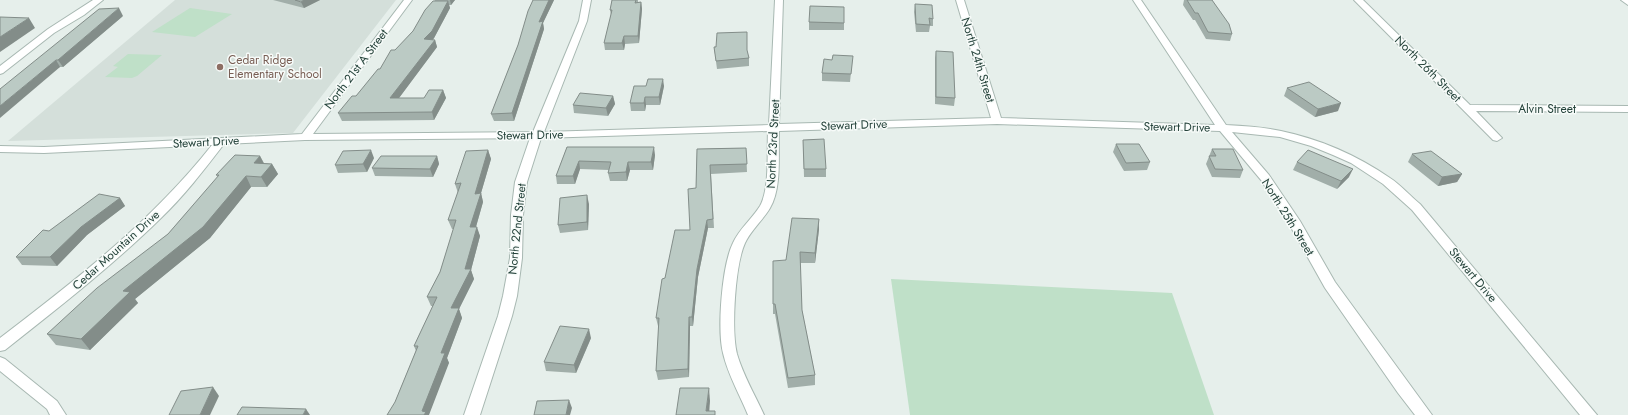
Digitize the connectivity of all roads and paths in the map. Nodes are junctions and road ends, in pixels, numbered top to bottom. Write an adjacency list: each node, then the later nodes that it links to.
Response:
1 (99, 0): 10 (street)
2 (408, 0): 17 (street, North 21st A Street)
3 (587, 0): 16 (street, North 22nd Street)
4 (779, 0): 14 (street, North 23rd Street)
5 (960, 0): 13 (street, North 24th Street)
6 (1137, 0): 15 (street, North 25th Street)
7 (1358, 0): 11 (street, North 26th Street)
8 (1625, 0): 9 (street)
9 (1628, 2)
10 (0, 71)
11 (1467, 108): 12 (street, Alvin Street); 18 (street, North 26th Street)
12 (1628, 109)
13 (997, 121): 14 (street, Stewart Drive); 15 (street, Stewart Drive)
14 (774, 128): 16 (street, Stewart Drive); 25 (street, North 23rd Street)
15 (1223, 128): 26 (street, North 25th Street); 27 (street, Stewart Drive)
16 (537, 135): 17 (street, Stewart Drive); 24 (street, North 22nd Street)
17 (305, 137): 19 (street, Stewart Drive)
18 (1497, 138)
19 (221, 142): 20 (street, Stewart Drive); 21 (street, Cedar Mountain Drive)
20 (0, 149)
21 (0, 346)
22 (0, 363): 23 (street)
23 (58, 415)
24 (472, 415)
25 (756, 415)
26 (1424, 415)
27 (1589, 415)

